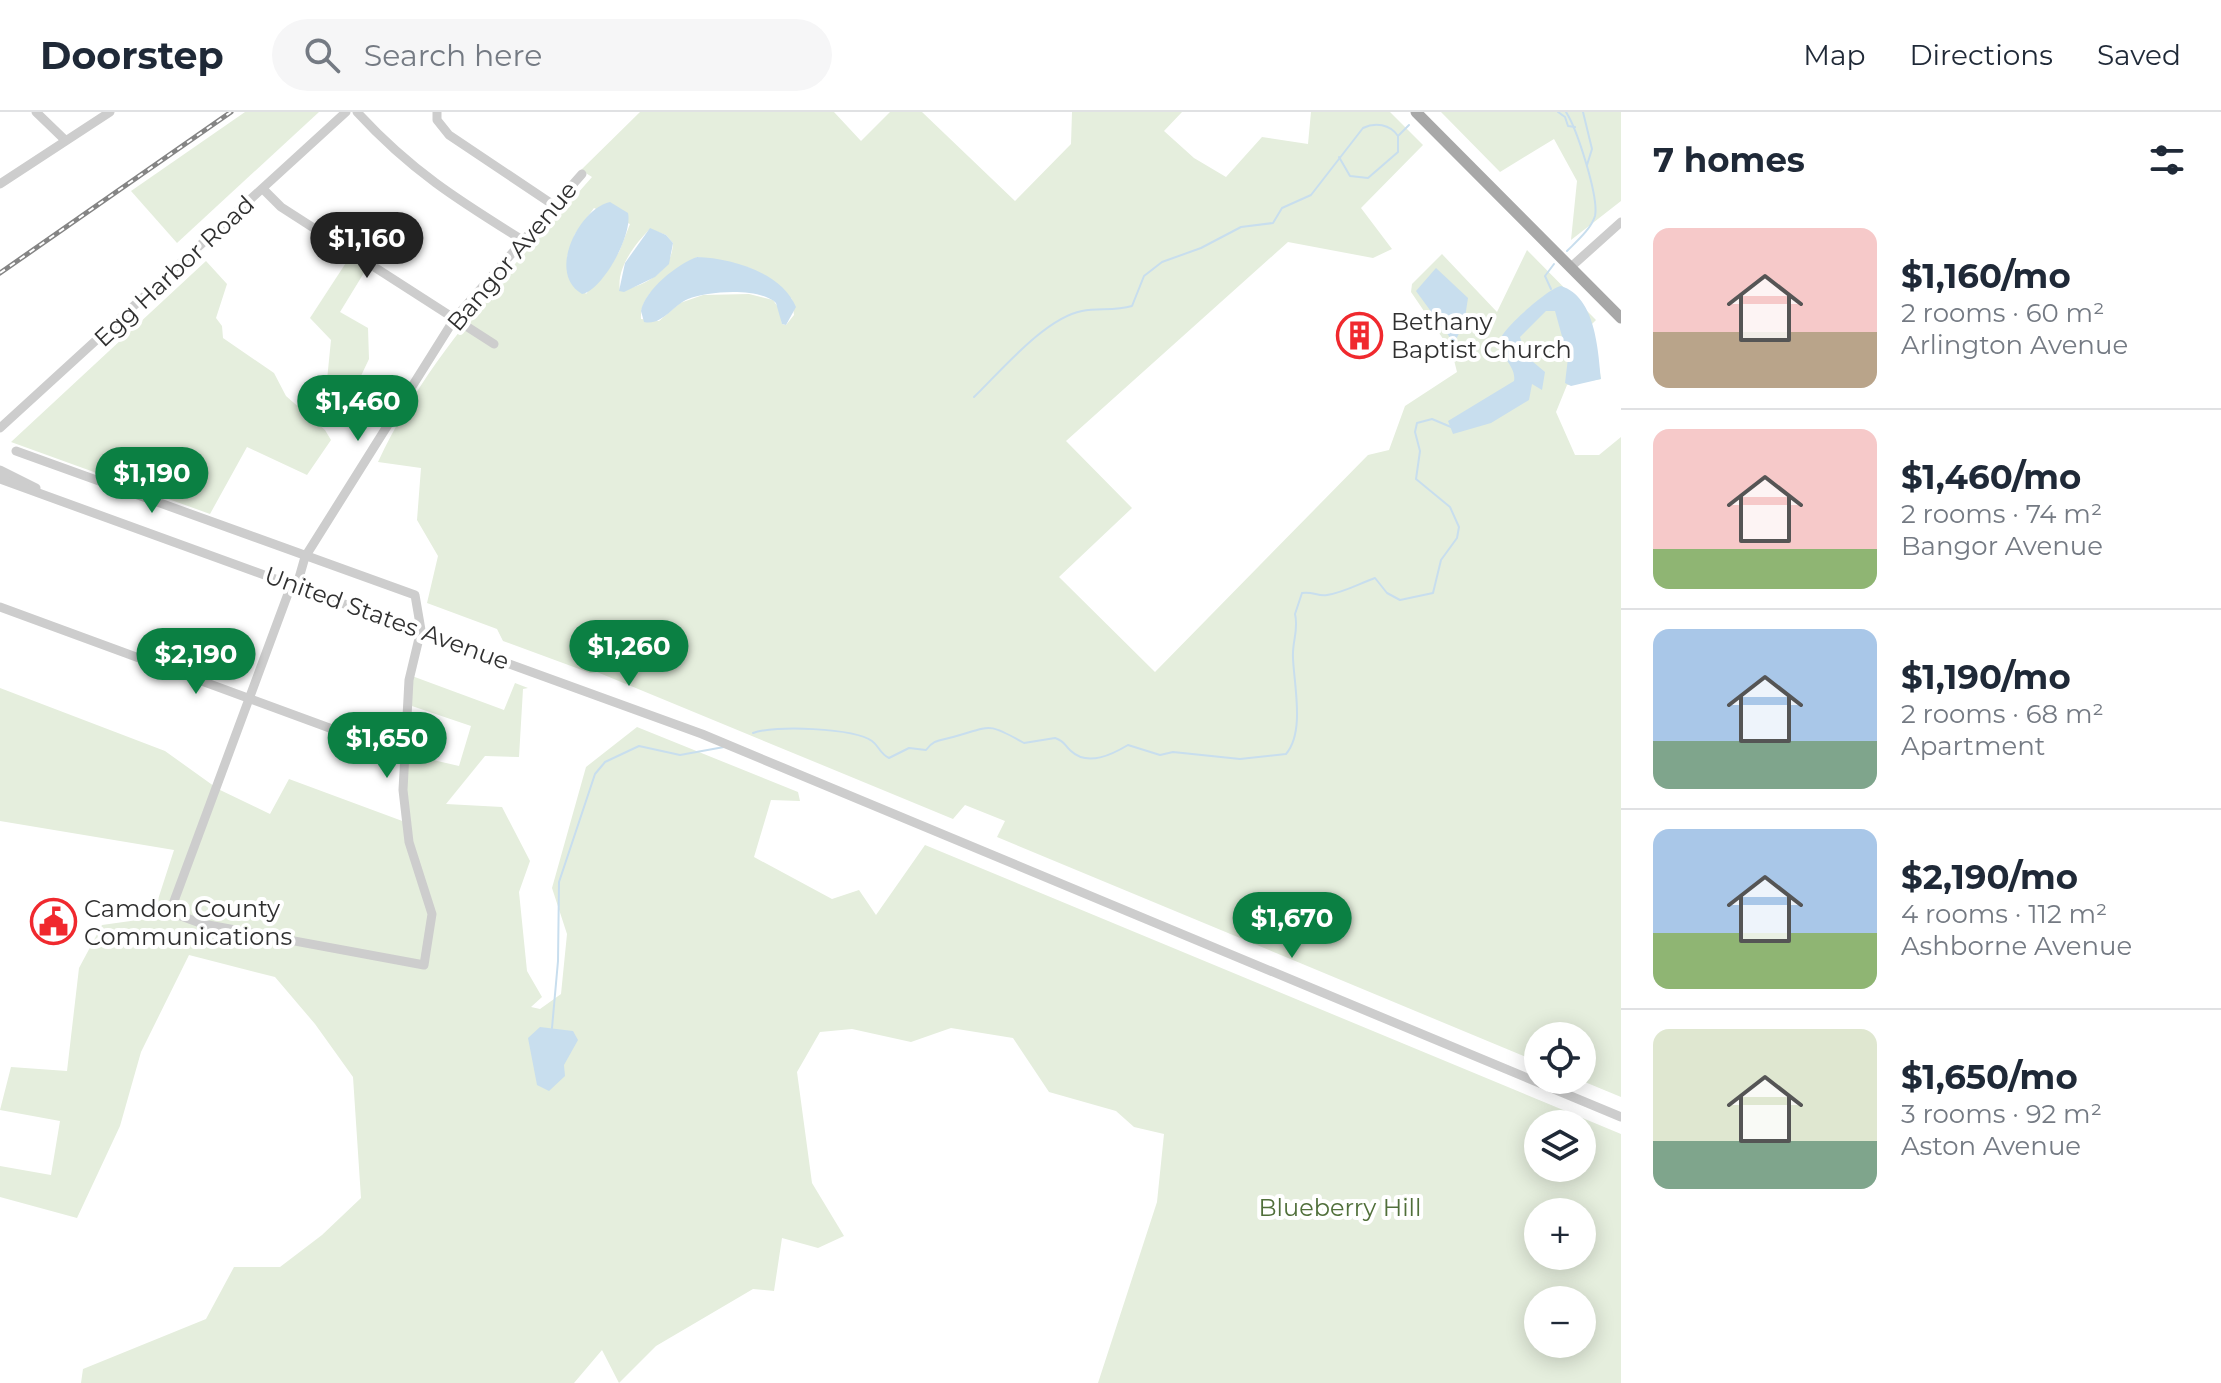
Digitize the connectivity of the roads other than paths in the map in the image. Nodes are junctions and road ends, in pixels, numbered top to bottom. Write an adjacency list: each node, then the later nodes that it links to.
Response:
1 (36, 112): 7 (street)
2 (110, 112): 7 (street)
3 (346, 112): 10 (street, Egg Harbor Road)
4 (357, 112): 13 (street)
5 (437, 112): 11 (street)
6 (1416, 112): 14 (main road)
7 (65, 140): 9 (street)
8 (582, 174): 11 (street, Bangor Avenue)
9 (0, 184)
10 (263, 189): 15 (street); 18 (street, Egg Harbor Road)
11 (555, 206): 13 (street, Bangor Avenue)
12 (1621, 222): 14 (street)
13 (524, 241): 15 (street, Bangor Avenue)
14 (1572, 266): 16 (main road)
15 (455, 318): 17 (street); 23 (street, Bangor Avenue)
16 (1621, 318)
17 (494, 344)
18 (0, 428)
19 (16, 451): 23 (street, United States Avenue)
20 (0, 470): 22 (street)
21 (0, 479): 22 (street, United States Avenue)
22 (41, 493): 24 (street, United States Avenue)
23 (305, 557): 24 (street, Bangor Avenue); 26 (street, United States Avenue)
24 (294, 584): 26 (street, United States Avenue); 27 (street, Bangor Avenue)
25 (0, 607): 27 (street)
26 (421, 630): 28 (street); 29 (street, United States Avenue)
27 (251, 699): 28 (street); 28 (street, Bangor Avenue)
28 (403, 755)
29 (1621, 1117)

